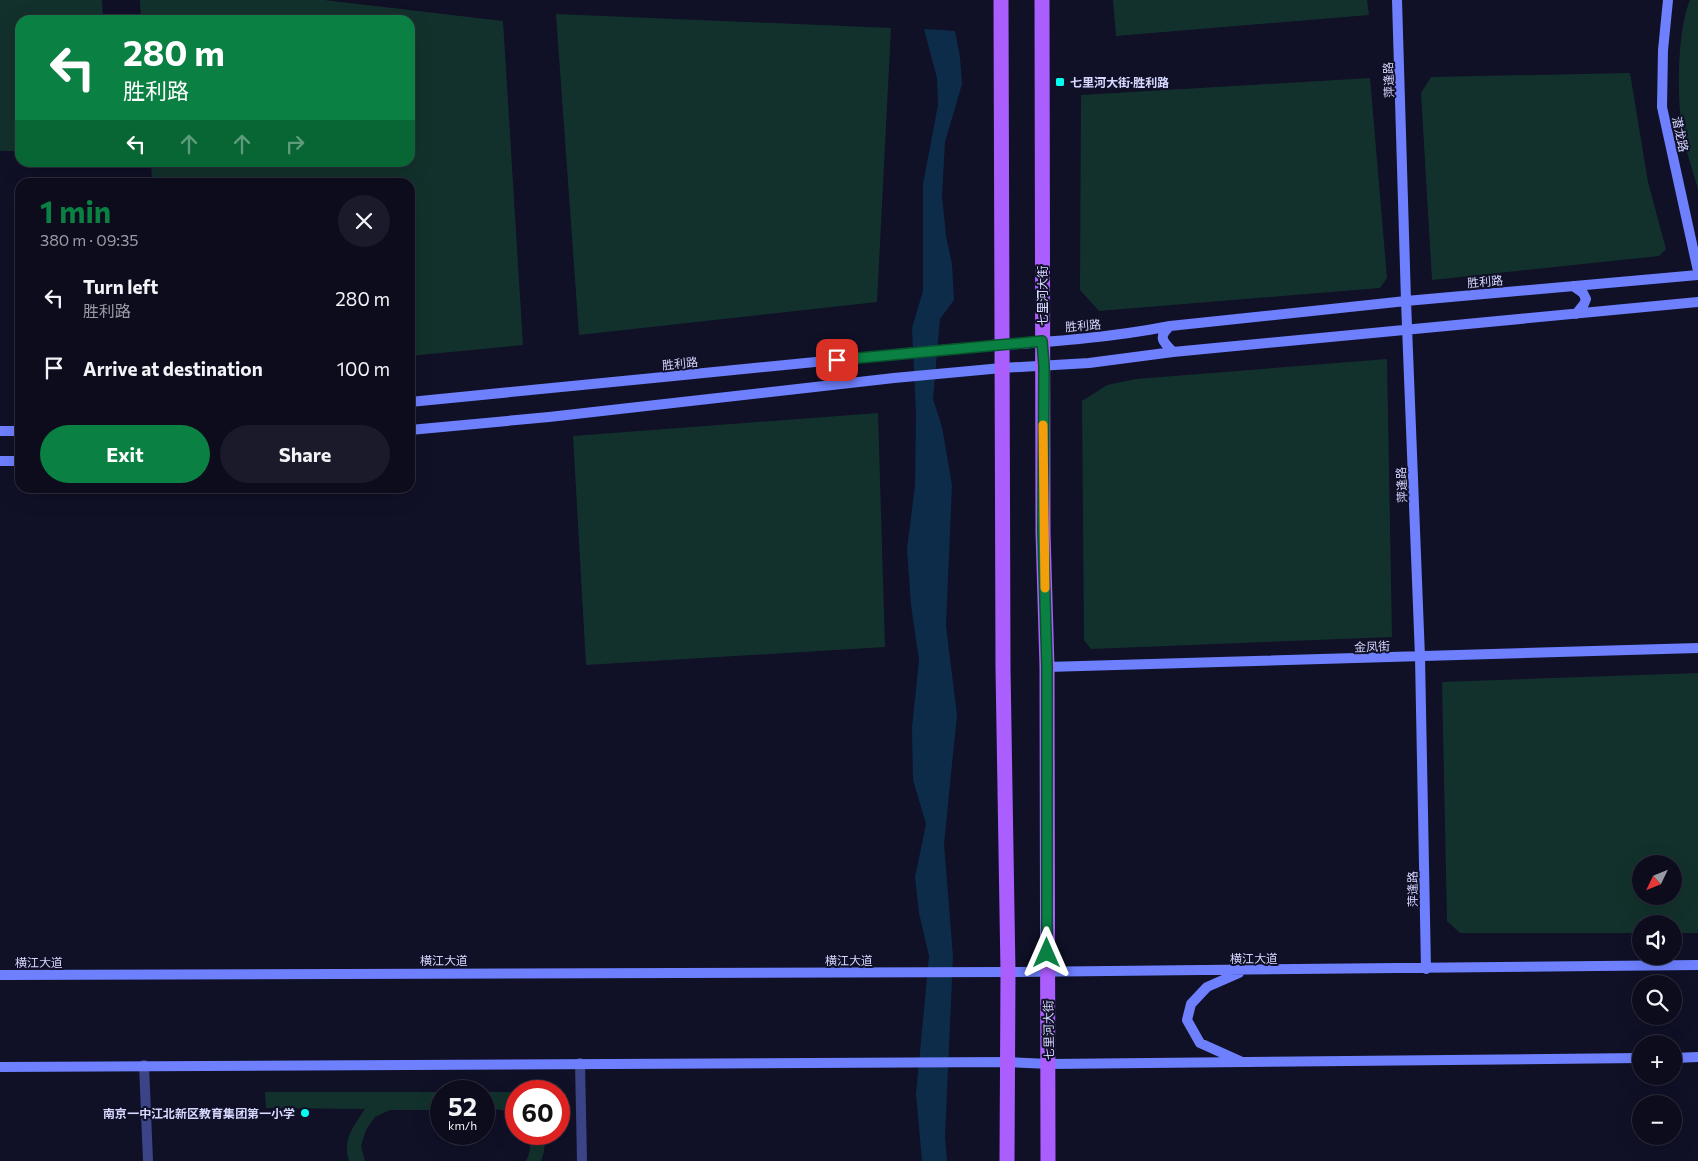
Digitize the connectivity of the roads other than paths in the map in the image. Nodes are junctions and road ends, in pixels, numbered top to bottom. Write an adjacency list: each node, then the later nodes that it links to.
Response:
1 (1000, 0): 14 (main road)
2 (1042, 0): 13 (main road, 七里河大街)
3 (1398, 0): 8 (street, 萍逢路)
4 (1668, 0): 5 (street, 潜龙路)
5 (1698, 270)
6 (1698, 275): 7 (street, 胜利路)
7 (1572, 286): 8 (street, 胜利路); 10 (street)
8 (1406, 301): 11 (street, 胜利路); 12 (street, 萍逢路)
9 (1698, 302): 10 (street)
10 (1576, 314): 12 (street)
11 (1170, 326): 13 (street, 胜利路); 15 (street)
12 (1407, 329): 15 (street); 25 (street, 萍逢路)
13 (1042, 341): 14 (street, 胜利路); 16 (main road, 七里河大街)
14 (1002, 344): 17 (main road); 18 (street, 胜利路)
15 (1173, 352): 16 (street)
16 (1044, 366): 17 (street); 26 (main road, 七里河大街)
17 (1002, 368): 19 (street); 30 (main road)
18 (415, 402)
19 (415, 430)
20 (0, 431): 21 (street)
21 (15, 431)
22 (15, 461): 23 (street)
23 (0, 462)
24 (1698, 648): 25 (street, 金凤街)
25 (1420, 657): 26 (street, 金凤街); 28 (street, 萍逢路)
26 (1047, 667): 31 (main road, 七里河大街)
27 (1698, 966): 28 (street, 横江大道)
28 (1426, 969): 29 (street, 横江大道)
29 (1244, 970): 31 (street, 横江大道); 37 (street)
30 (1008, 972): 31 (street, 横江大道); 32 (street, 横江大道); 36 (main road)
31 (1047, 972): 39 (main road, 七里河大街)
32 (0, 975)
33 (1698, 1057): 35 (street)
34 (1632, 1058): 37 (street)
35 (1682, 1058)
36 (1007, 1062): 38 (street); 39 (street); 44 (main road)
37 (1242, 1062): 39 (street)
38 (580, 1063): 40 (street); 43 (street)
39 (1049, 1064): 45 (main road, 七里河大街)
40 (144, 1065): 41 (street); 42 (street)
41 (0, 1067)
42 (148, 1161)
43 (582, 1161)
44 (1007, 1161)
45 (1048, 1161)

